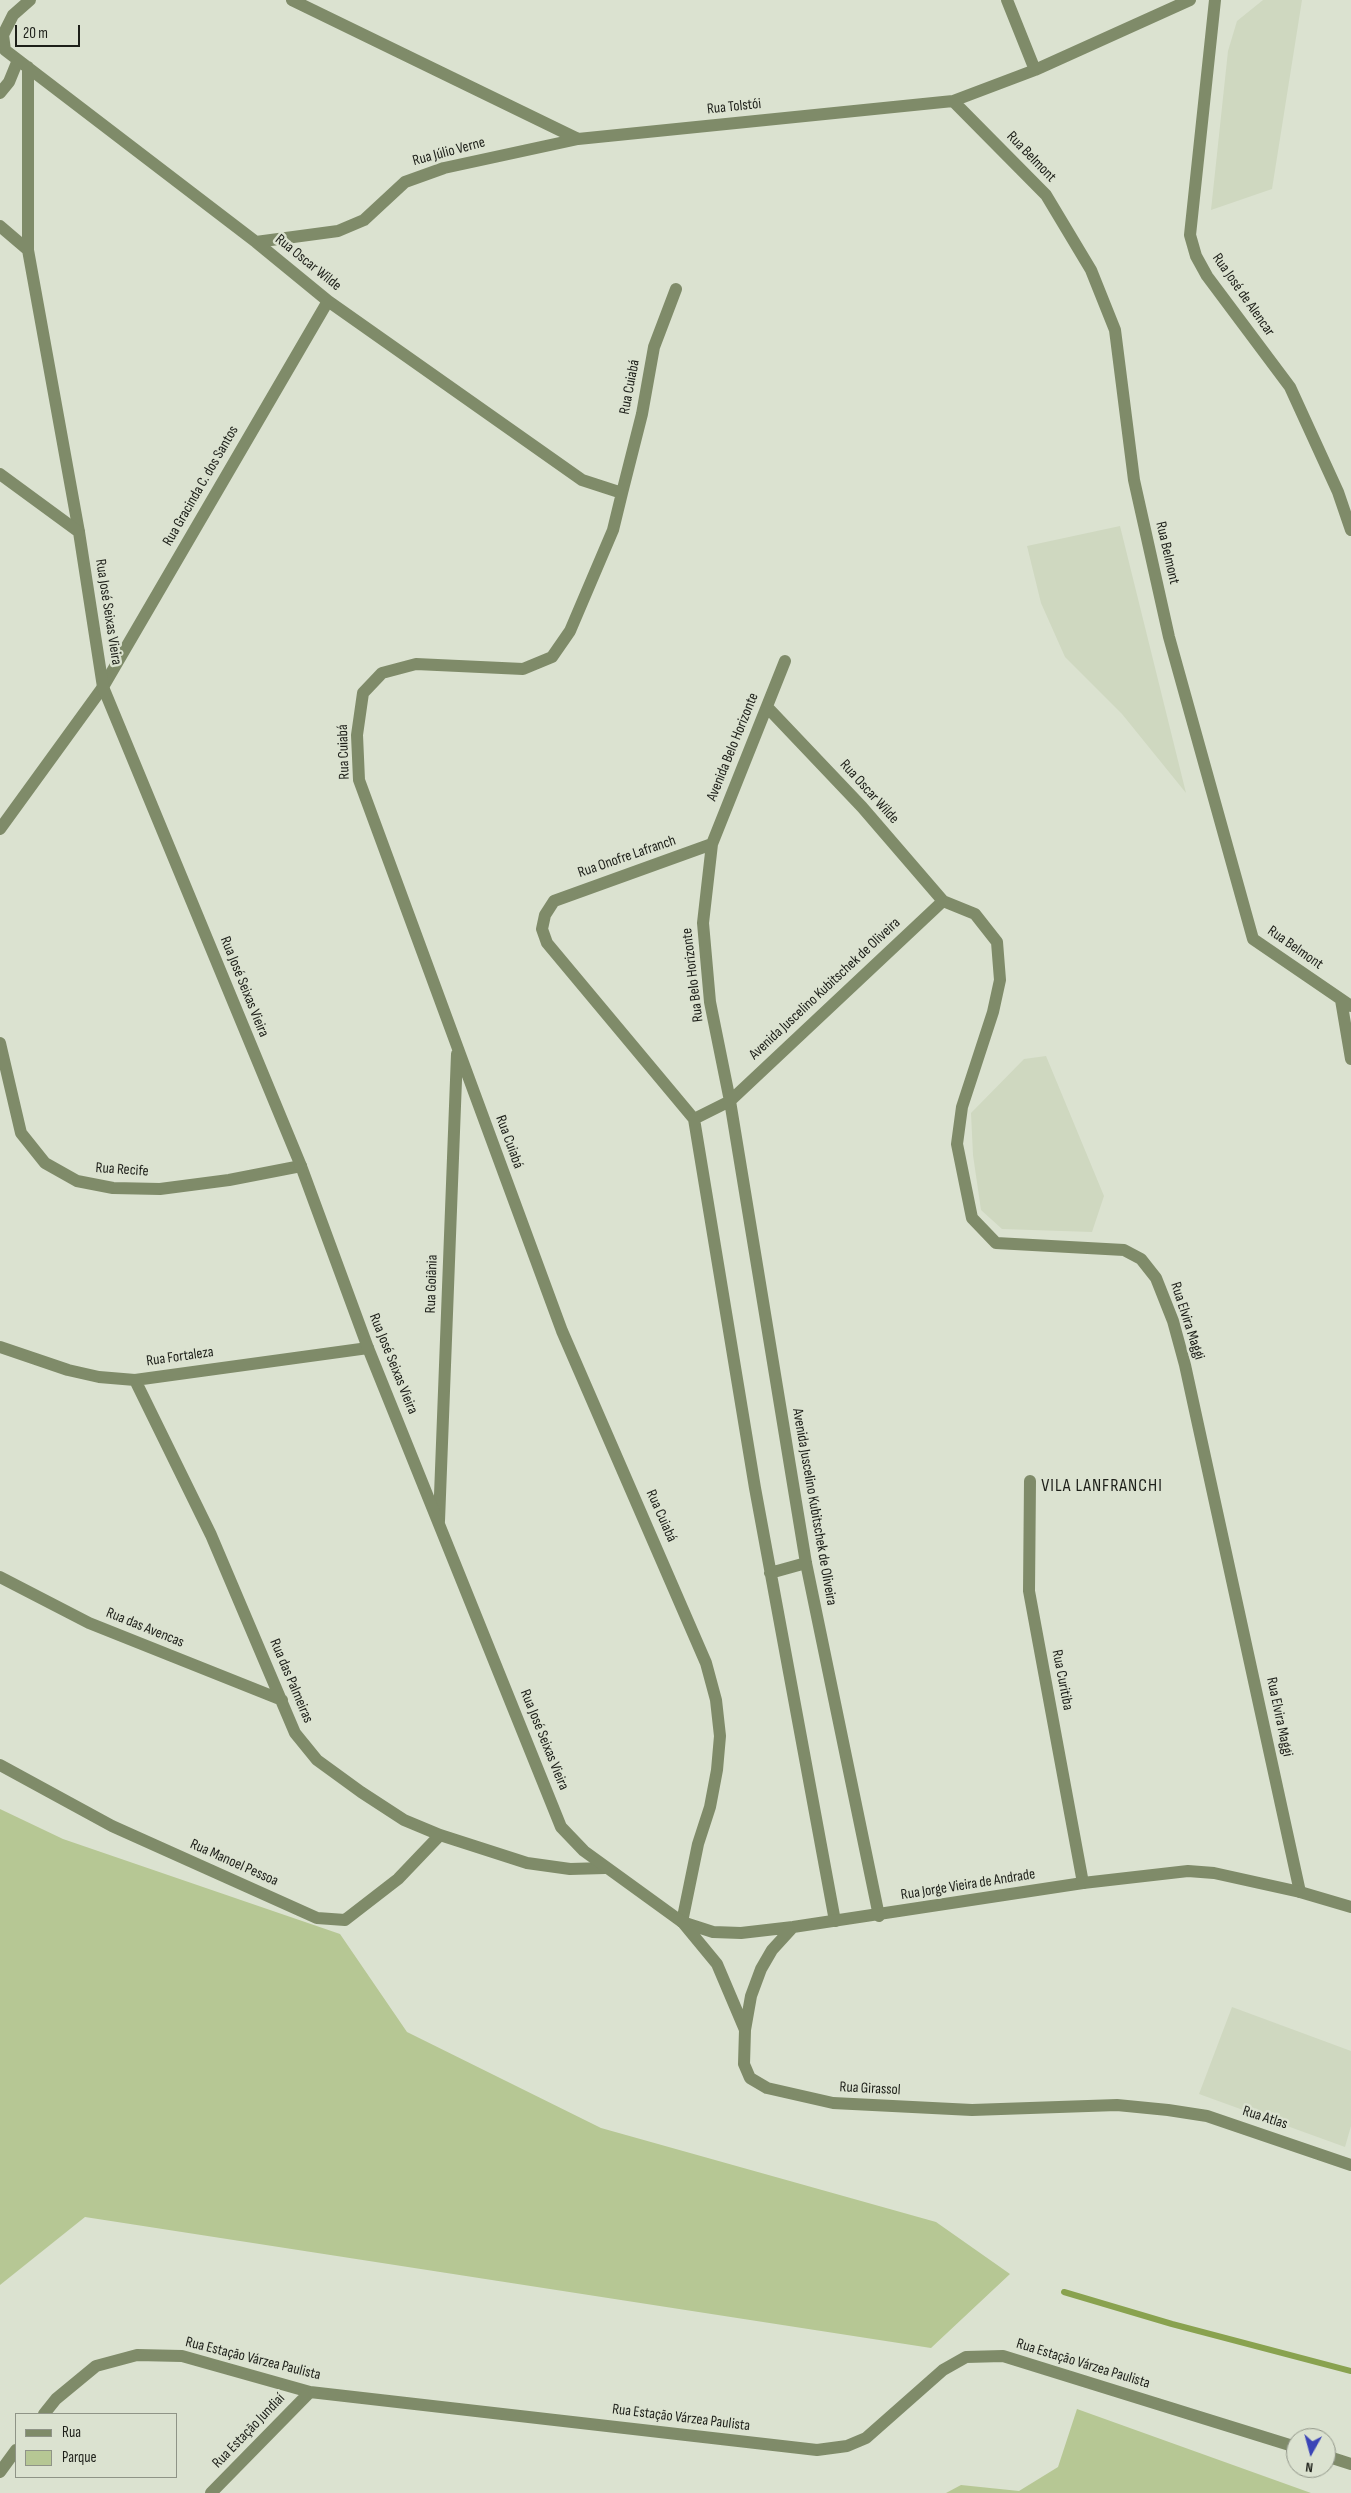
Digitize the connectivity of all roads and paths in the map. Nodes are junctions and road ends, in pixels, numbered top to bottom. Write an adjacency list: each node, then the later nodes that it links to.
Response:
1 (30, 0): 6 (street, Rua Oscar Wilde)
2 (292, 0): 10 (street)
3 (1007, 0): 7 (street)
4 (1190, 0): 7 (street, Rua Tolstói)
5 (1215, 0): 18 (street, Rua José de Alencar)
6 (23, 64): 8 (street); 12 (street, Rua Oscar Wilde); 13 (street, Rua José Seixas Vieira)
7 (1035, 70): 9 (street, Rua Tolstói)
8 (0, 93)
9 (953, 101): 10 (street, Rua Tolstói); 26 (street, Rua Belmont)
10 (578, 139): 12 (street, Rua Júlio Verne)
11 (0, 226): 13 (street)
12 (256, 242): 15 (street, Rua Oscar Wilde)
13 (28, 250): 19 (street, Rua José Seixas Vieira)
14 (676, 289): 17 (street, Rua Cuiabá)
15 (328, 300): 17 (street, Rua Oscar Wilde); 21 (street, Rua Gracinda C. dos Santos)
16 (0, 474): 19 (street)
17 (622, 493): 28 (street, Rua Cuiabá)
18 (1351, 530)
19 (79, 532): 21 (street, Rua José Seixas Vieira)
20 (784, 661): 22 (street, Avenida Belo Horizonte)
21 (103, 687): 23 (street, Rua Gracinda C. dos Santos); 32 (street, Rua José Seixas Vieira)
22 (767, 707): 24 (street, Avenida Belo Horizonte); 25 (street, Rua Oscar Wilde)
23 (0, 829)
24 (712, 844): 30 (street, Rua Belo Horizonte); 31 (street, Rua Onofre Lafranch)
25 (943, 901): 30 (street, Avenida Juscelino Kubitschek de Oliveira); 46 (street, Rua Elvira Maggi)
26 (1346, 1003): 29 (street)
27 (0, 1043): 32 (street, Rua Recife)
28 (457, 1048): 37 (street, Rua Goiânia); 50 (street, Rua Cuiabá)
29 (1351, 1059)
30 (730, 1101): 31 (street, Avenida Juscelino Kubitschek de Oliveira); 38 (street, Avenida Juscelino Kubitschek de Oliveira)
31 (694, 1119): 39 (street)
32 (301, 1166): 34 (street, Rua José Seixas Vieira)
33 (0, 1347): 35 (street, Rua Fortaleza)
34 (368, 1348): 35 (street, Rua Fortaleza); 37 (street, Rua José Seixas Vieira)
35 (135, 1380): 41 (street, Rua das Palmeiras)
36 (1030, 1481): 45 (street, Rua Curitiba)
37 (439, 1521): 44 (street, Rua José Seixas Vieira)
38 (806, 1563): 39 (street); 48 (street, Avenida Juscelino Kubitschek de Oliveira)
39 (770, 1573): 49 (street)
40 (0, 1578): 41 (street, Rua das Avencas)
41 (282, 1700): 43 (street, Rua das Palmeiras)
42 (0, 1765): 43 (street, Rua Manoel Pessoa)
43 (440, 1835): 44 (street, Rua das Palmeiras)
44 (605, 1868): 50 (street, Rua Jorge Vieira de Andrade)
45 (1083, 1883): 46 (street, Rua Jorge Vieira de Andrade); 48 (street, Rua Jorge Vieira de Andrade)
46 (1300, 1892): 47 (street, Rua Jorge Vieira de Andrade)
47 (1351, 1907)
48 (878, 1916): 49 (street, Rua Jorge Vieira de Andrade)
49 (834, 1921): 51 (street, Rua Jorge Vieira de Andrade)
50 (682, 1922): 51 (street, Rua Jorge Vieira de Andrade); 52 (street, Rua Girassol)
51 (793, 1928): 52 (street)
52 (745, 2030): 53 (street, Rua Girassol)
53 (1168, 2110): 54 (street, Rua Atlas)
54 (1351, 2165)
55 (310, 2392): 56 (street, Rua Estação Várzea Paulista); 57 (street, Rua Estação Várzea Paulista); 62 (street, Rua Estação Jundiaí)
56 (45, 2413)
57 (1286, 2443)
58 (15, 2451): 61 (street)
59 (1336, 2459): 60 (street)
60 (1351, 2464)
61 (0, 2472)
62 (211, 2493)

